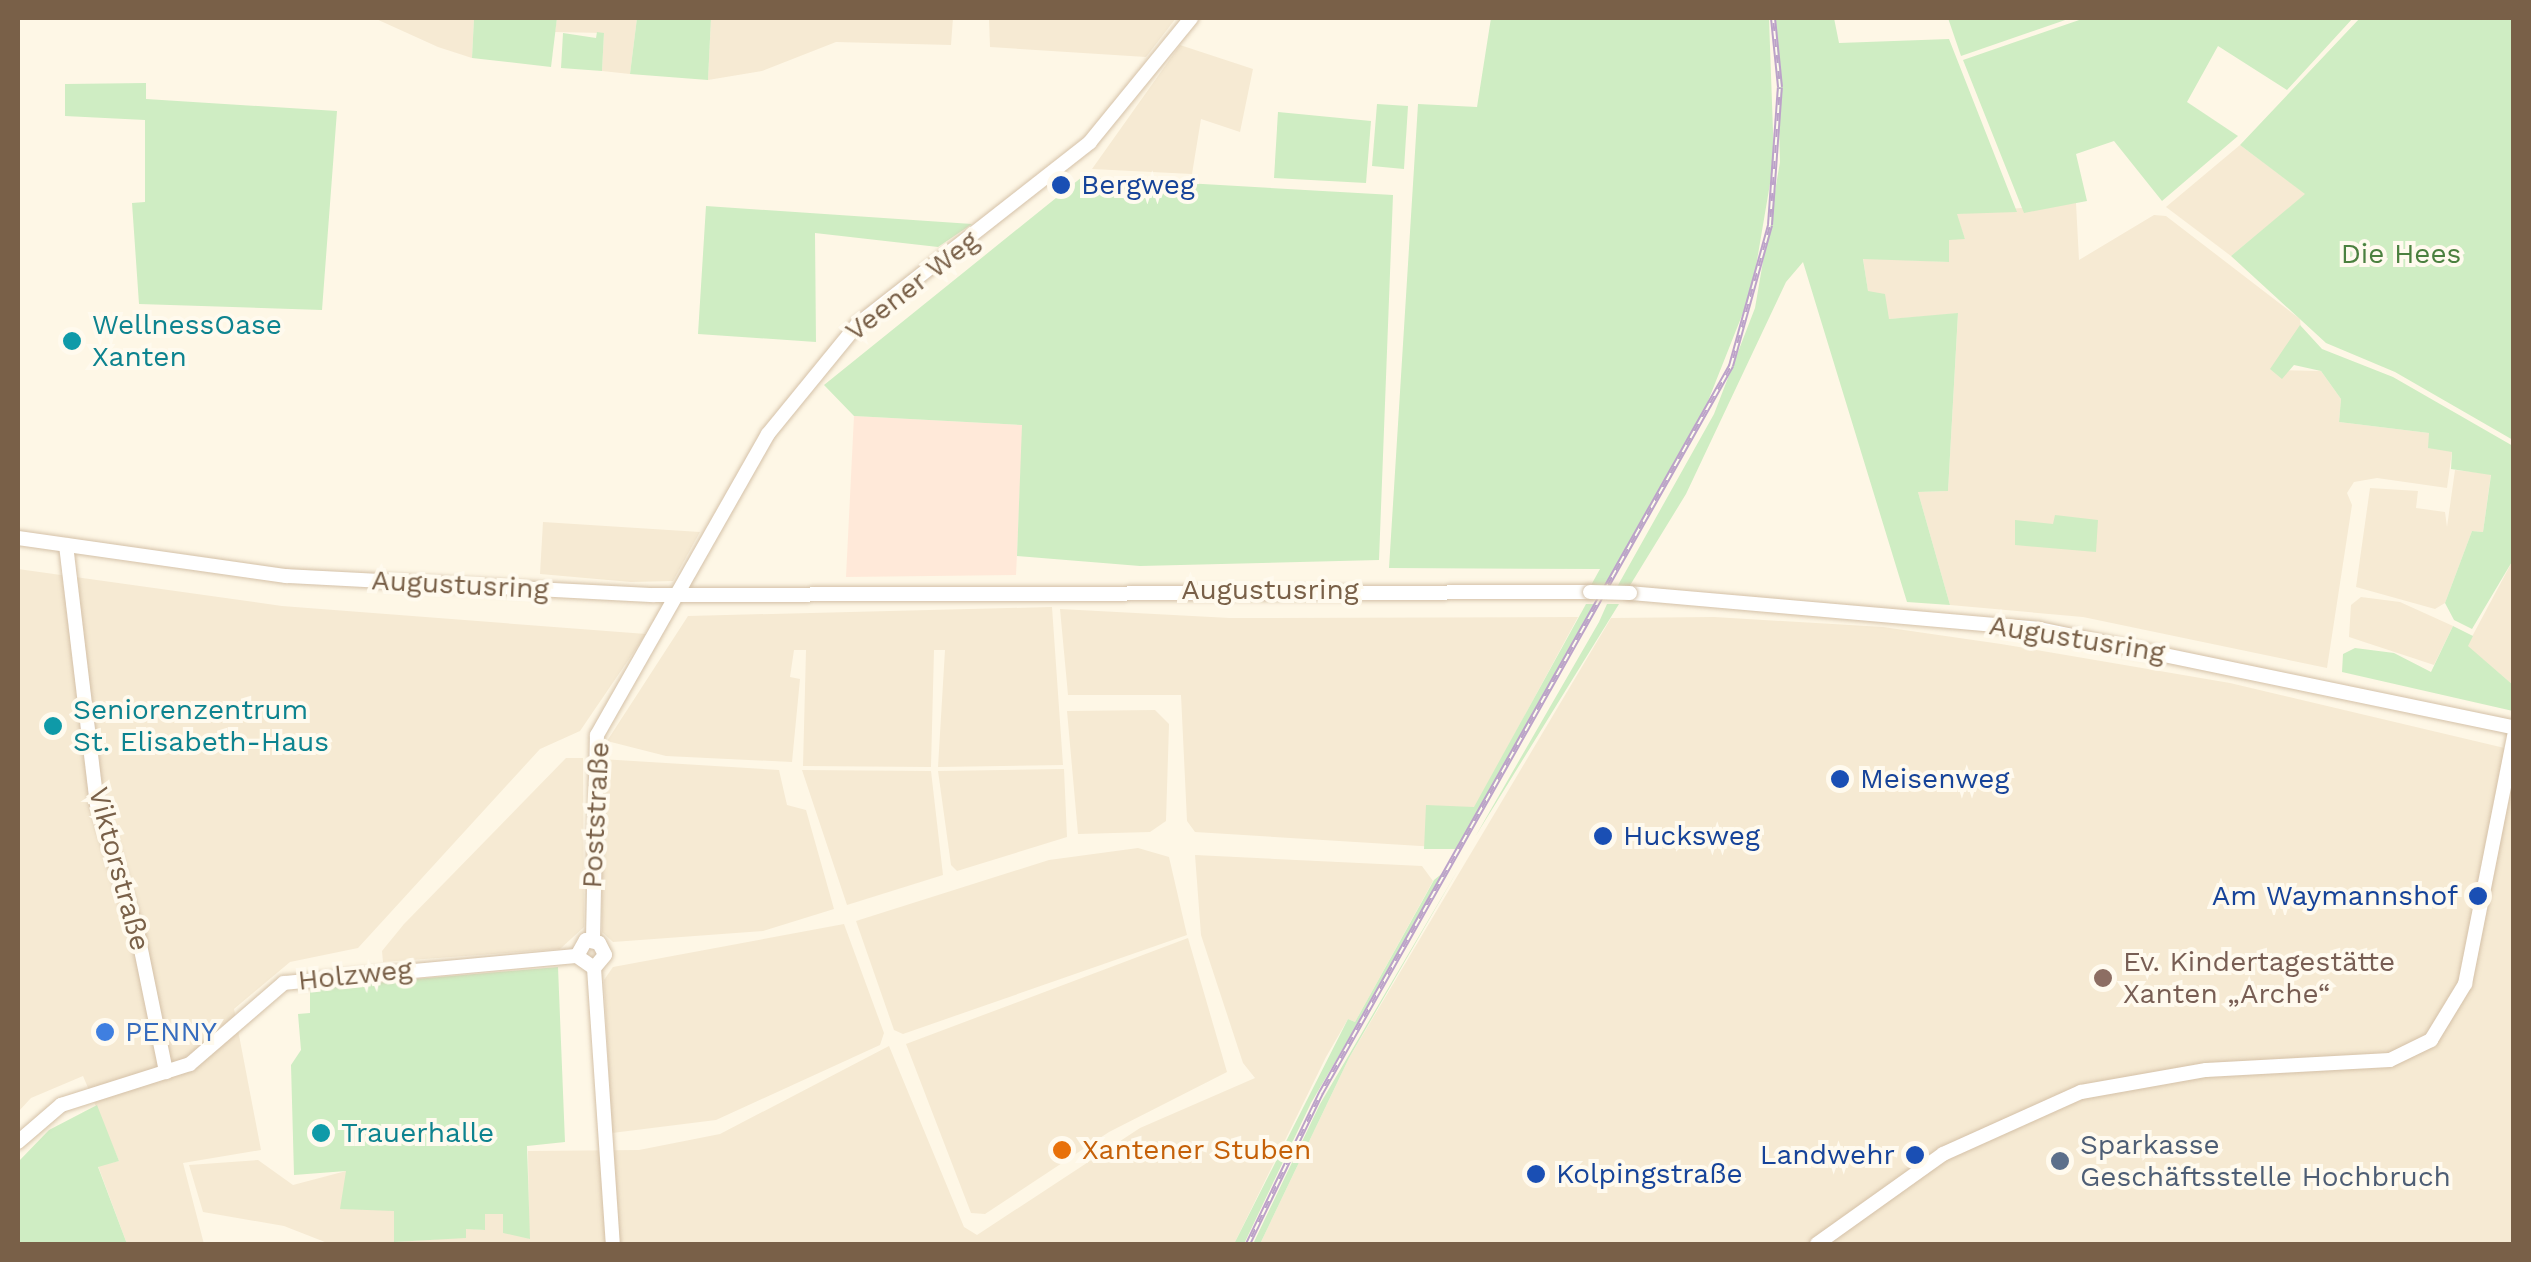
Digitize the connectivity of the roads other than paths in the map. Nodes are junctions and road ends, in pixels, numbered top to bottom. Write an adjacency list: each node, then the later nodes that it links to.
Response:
1 (1191, 18): 4 (main road, Veener Weg)
2 (18, 538): 3 (main road, Augustusring)
3 (66, 545): 4 (main road, Augustusring); 10 (main road, Viktorstraße)
4 (683, 595): 5 (main road, Augustusring, bridge); 7 (main road, Poststraße)
5 (2514, 727)
6 (2514, 736): 13 (main road)
7 (593, 940): 8 (main road); 9 (main road, Poststraße)
8 (577, 956): 9 (main road); 10 (main road, Holzweg)
9 (594, 968): 12 (main road, Poststraße)
10 (166, 1072): 11 (main road, Holzweg)
11 (18, 1142)
12 (612, 1244)
13 (1817, 1244)

